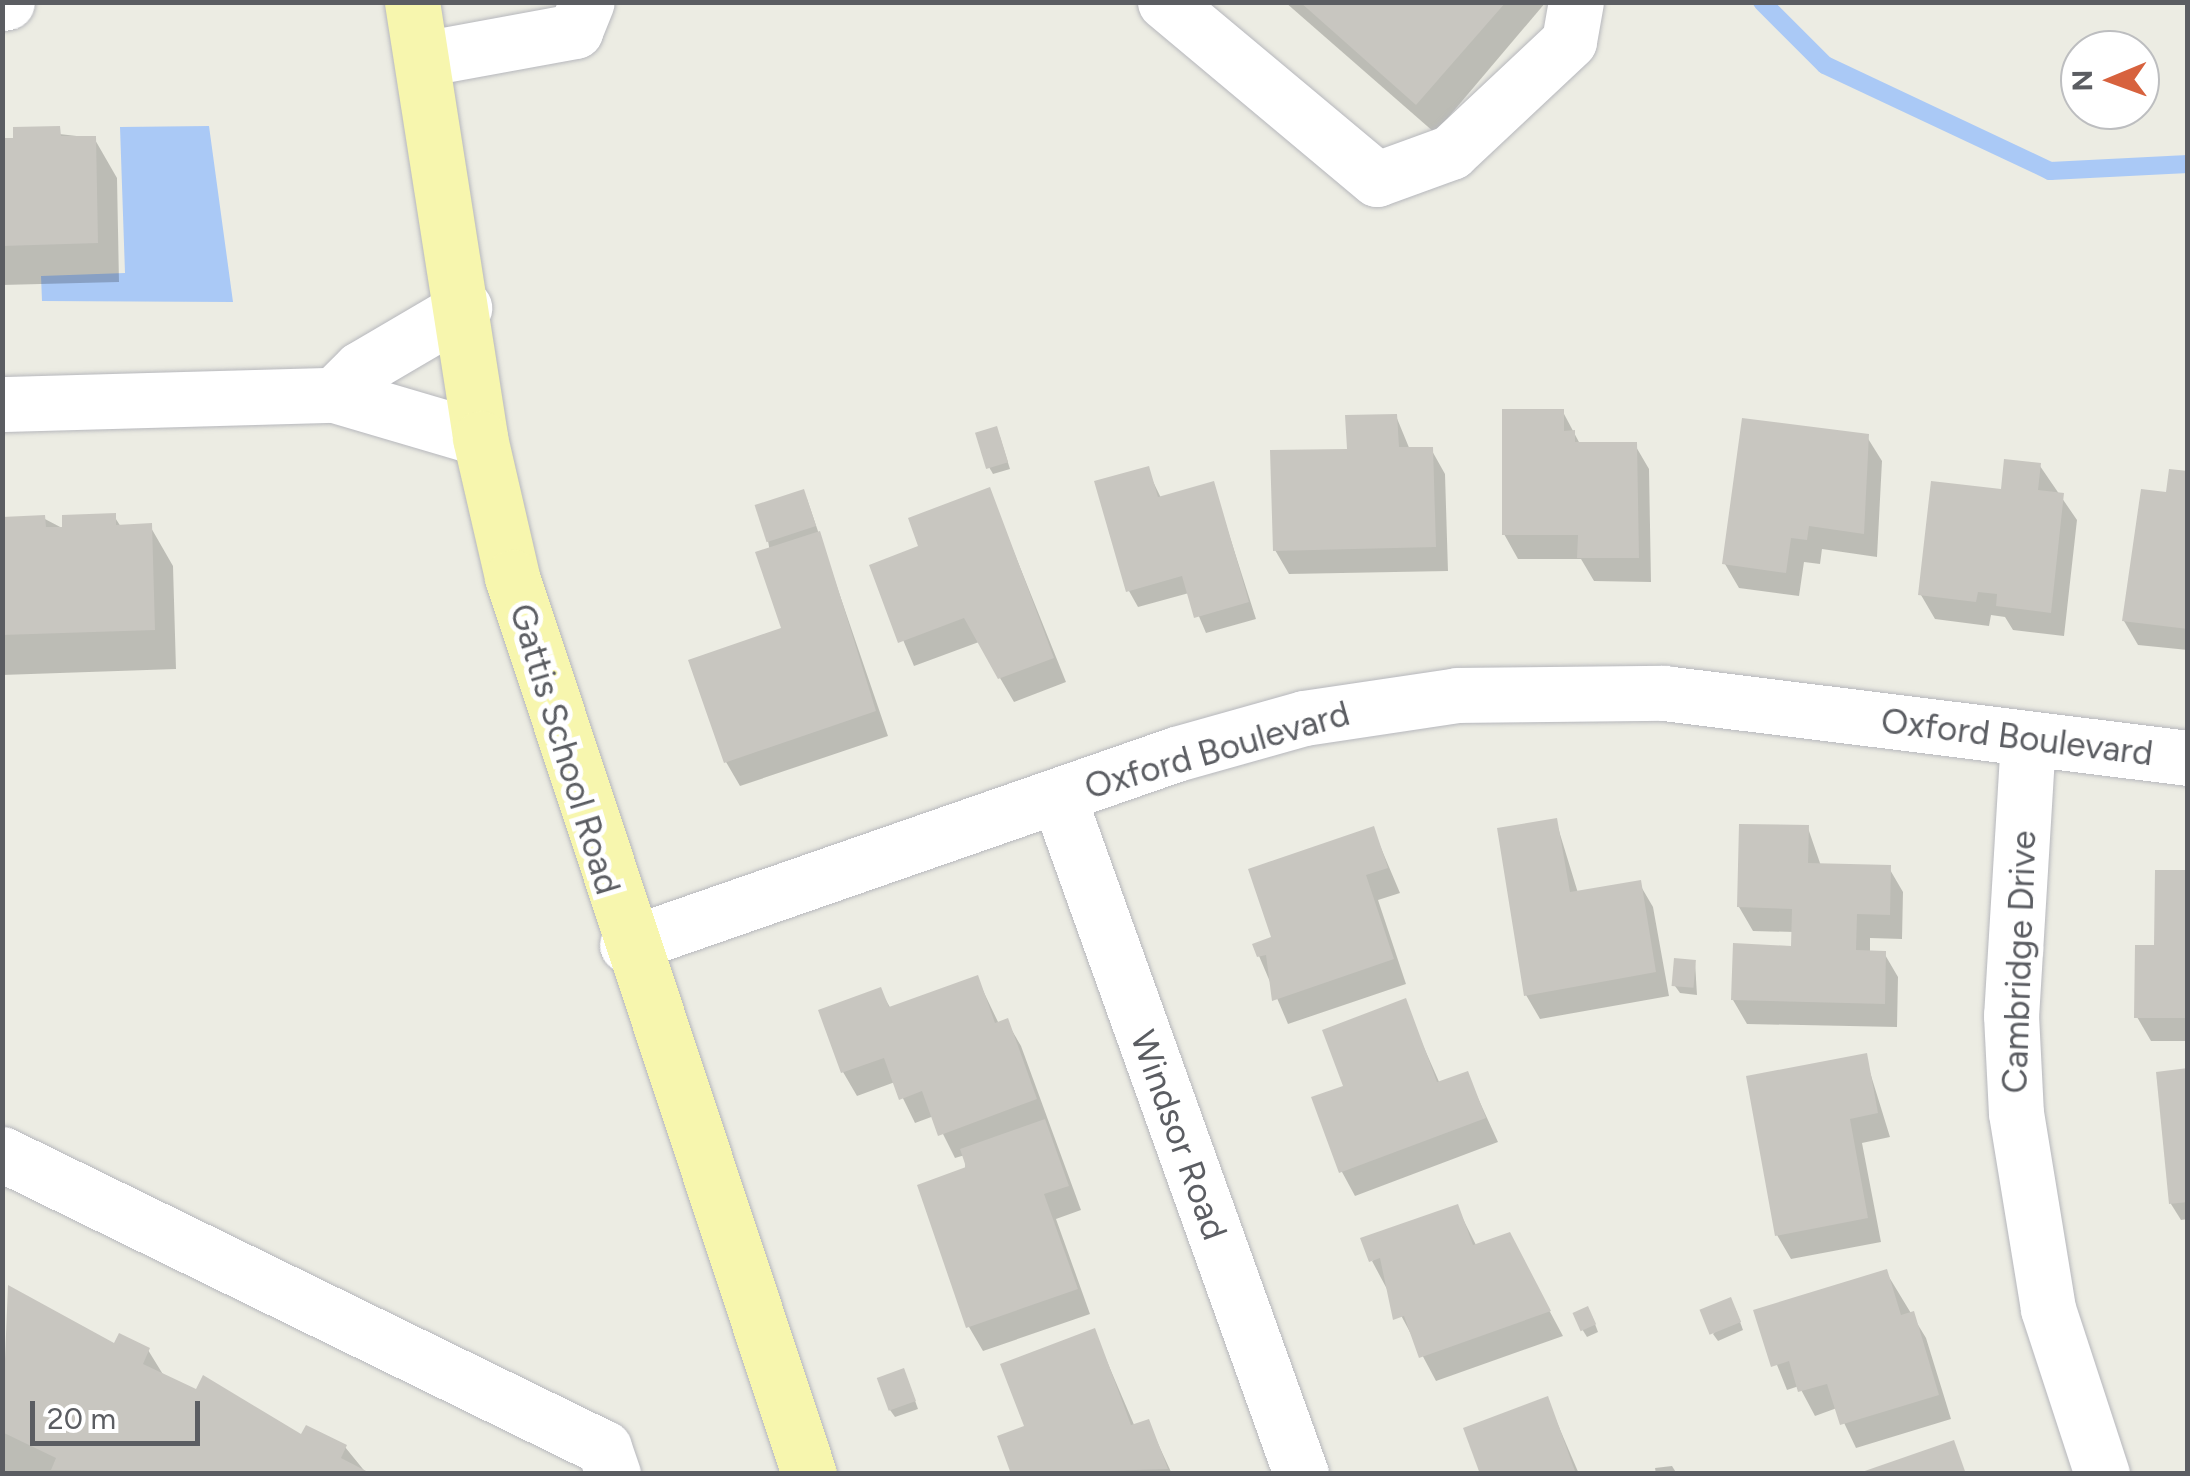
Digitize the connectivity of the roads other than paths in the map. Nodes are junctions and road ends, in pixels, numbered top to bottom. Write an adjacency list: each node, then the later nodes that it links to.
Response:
1 (412, 2): 5 (main road, Gattis School Road)
2 (587, 2): 5 (street)
3 (1165, 2): 4 (street)
4 (1576, 2)
5 (422, 60): 6 (main road, Gattis School Road)
6 (464, 308): 7 (street); 9 (main road, Gattis School Road)
7 (334, 395): 8 (street); 9 (street)
8 (2, 404)
9 (480, 438): 13 (main road, Gattis School Road)
10 (2028, 739): 11 (street, Oxford Boulevard); 12 (street, Oxford Boulevard); 18 (street, Cambridge Drive)
11 (2188, 758)
12 (1058, 796): 13 (street, Oxford Boulevard); 17 (street, Windsor Road)
13 (627, 945): 16 (main road, Gattis School Road)
14 (2, 1154): 15 (street)
15 (613, 1474)
16 (808, 1474)
17 (1301, 1474)
18 (2102, 1474)

